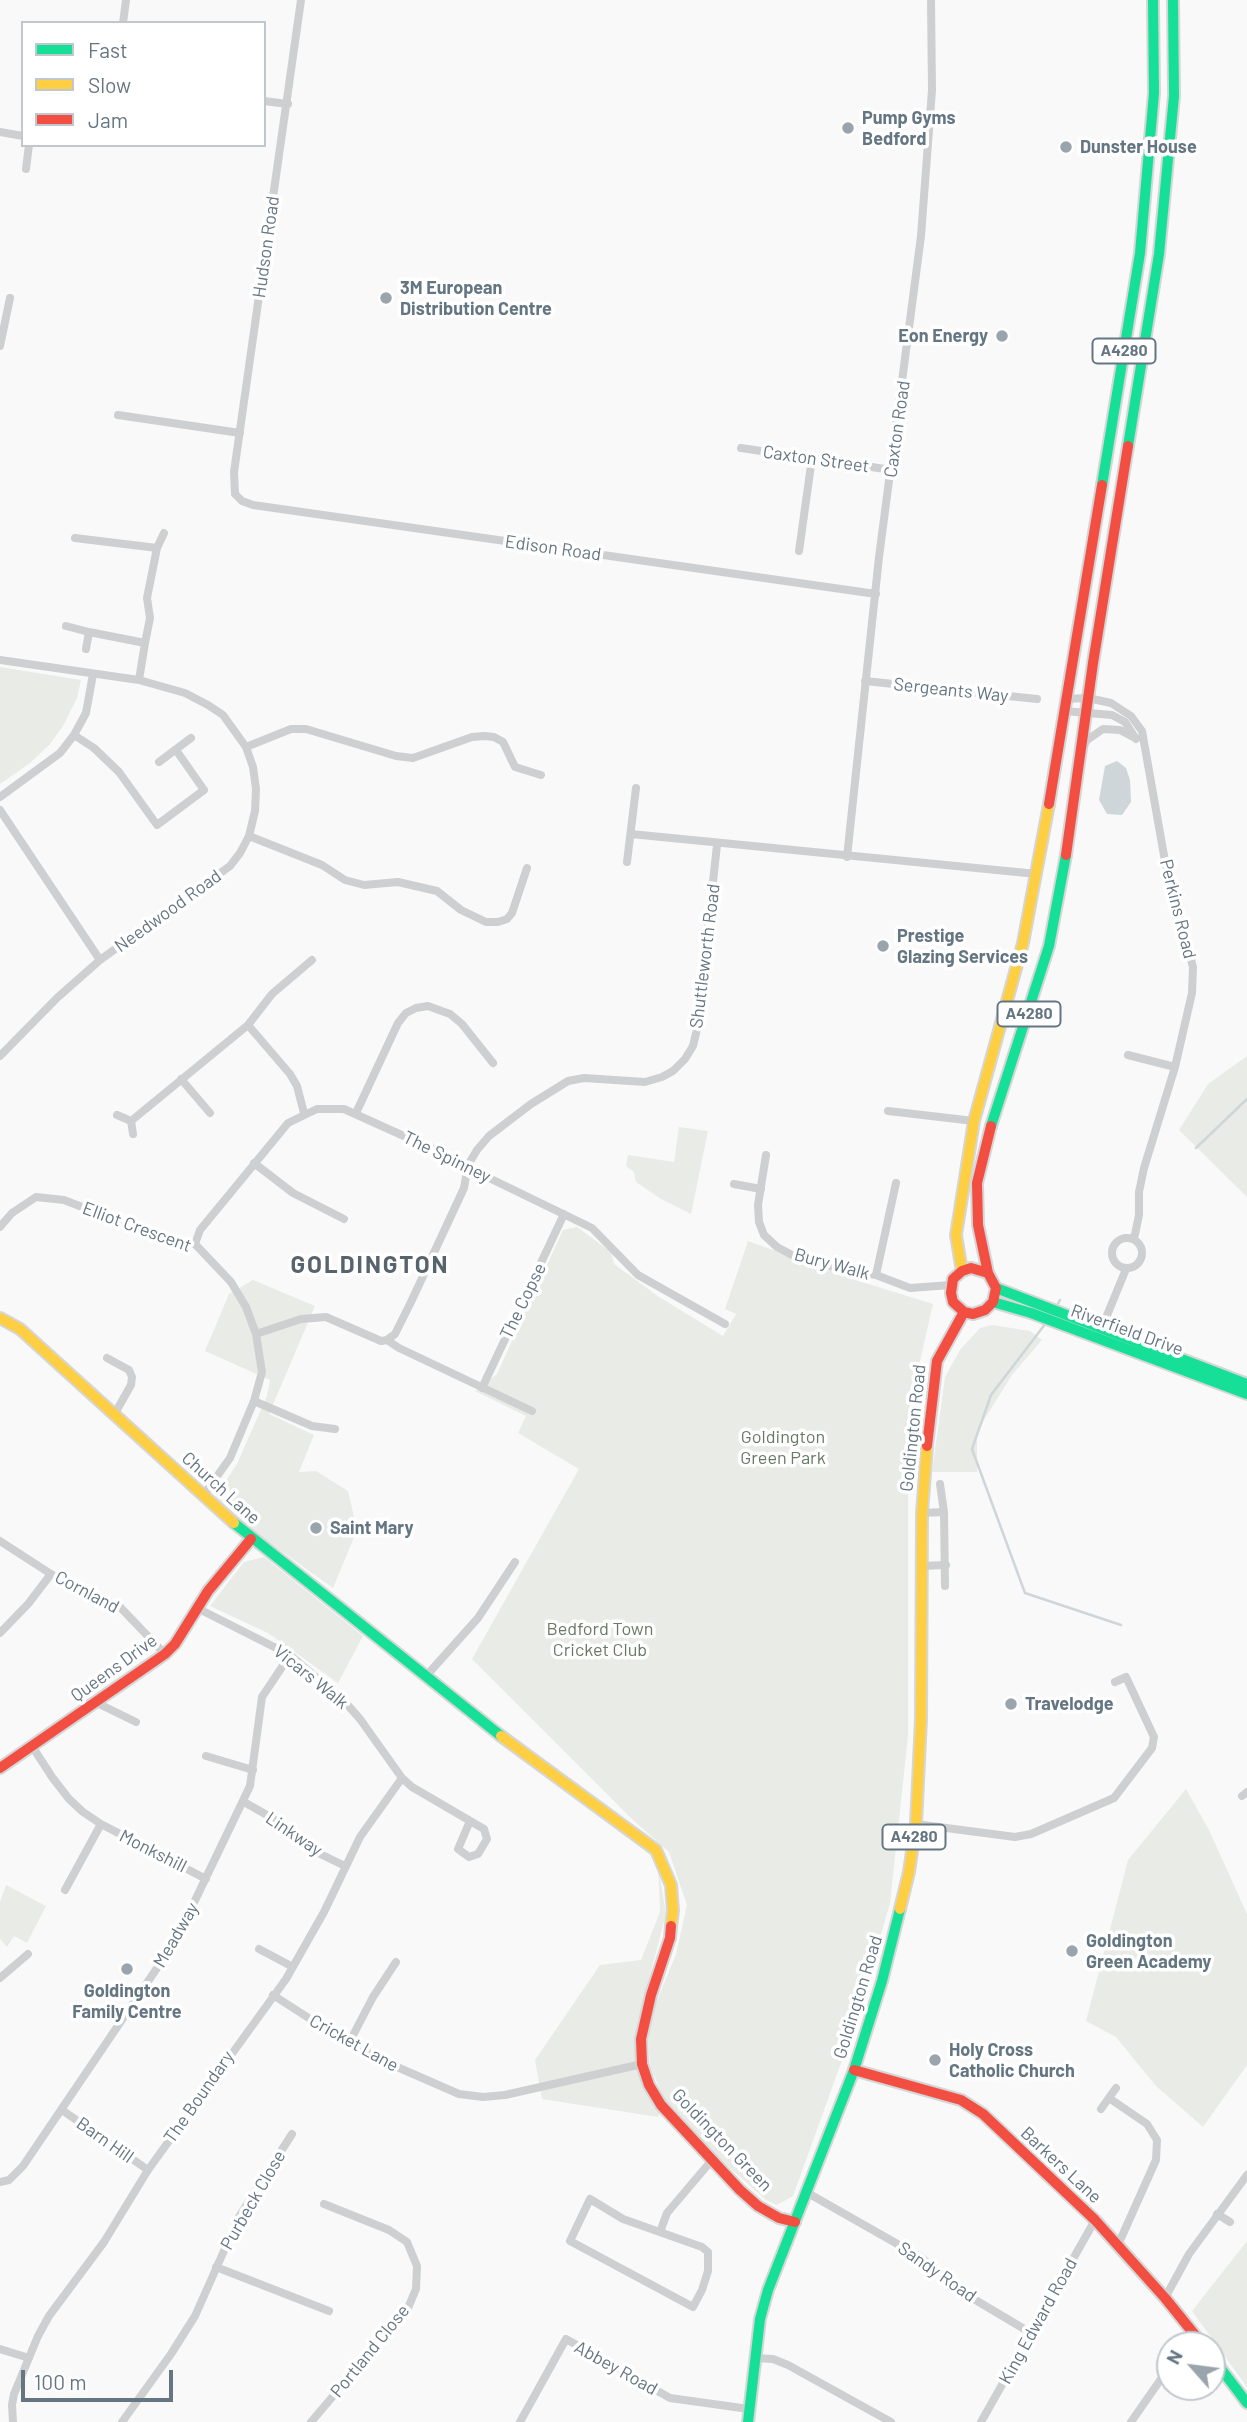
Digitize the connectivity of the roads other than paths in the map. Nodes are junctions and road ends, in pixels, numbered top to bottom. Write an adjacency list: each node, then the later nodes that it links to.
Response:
1 (126, 0): 6 (street)
2 (302, 0): 8 (street, Hudson Road)
3 (931, 0): 19 (street, Caxton Road)
4 (1153, 0): 36 (main road, A4280)
5 (1173, 0): 34 (main road, A4280)
6 (123, 21)
7 (266, 101): 8 (street)
8 (288, 104): 16 (street, Hudson Road)
9 (0, 132): 10 (street)
10 (21, 136)
11 (29, 147): 12 (street)
12 (26, 169)
13 (10, 298): 14 (street)
14 (0, 346)
15 (118, 415): 16 (street)
16 (240, 433): 20 (street, Hudson Road)
17 (741, 448): 18 (street, Caxton Street)
18 (812, 458): 19 (street, Caxton Street); 24 (street)
19 (892, 470): 25 (street, Caxton Road)
20 (234, 494): 25 (street, Edison Road)
21 (164, 533): 23 (street)
22 (75, 538): 23 (street)
23 (156, 548): 28 (street)
24 (799, 551)
25 (876, 594): 33 (street, Caxton Road)
26 (66, 626): 27 (street)
27 (89, 632): 28 (street); 29 (street)
28 (145, 643): 32 (street)
29 (86, 649)
30 (0, 660): 31 (street, Needwood Road)
31 (93, 674): 32 (street, Needwood Road); 39 (street)
32 (139, 680): 42 (street, Needwood Road)
33 (865, 681): 35 (street, Sergeants Way); 54 (street, Caxton Road)
34 (1088, 698): 36 (street, Perkins Road); 38 (main road, A4280); 44 (street, Perkins Road)
35 (1037, 699)
36 (1065, 699): 37 (main road, A4280)
37 (1064, 711): 38 (street); 57 (main road, A4280)
38 (1086, 712): 41 (street); 45 (main road, A4280)
39 (74, 734): 43 (street); 49 (street)
40 (191, 738): 43 (street)
41 (1136, 739): 44 (street); 45 (street)
42 (246, 747): 47 (street); 52 (street, Needwood Road)
43 (176, 750): 46 (street)
44 (1146, 750): 64 (street, Perkins Road)
45 (1080, 751): 87 (main road, A4280)
46 (159, 762)
47 (541, 775)
48 (636, 788): 51 (street)
49 (0, 797)
50 (0, 810): 58 (street)
51 (631, 834): 53 (street); 55 (street)
52 (249, 836): 56 (street); 58 (street, Needwood Road)
53 (717, 845): 54 (street); 76 (street, Shuttleworth Road)
54 (848, 857): 57 (street)
55 (627, 862)
56 (527, 868)
57 (1037, 874): 72 (main road, A4280)
58 (100, 960): 62 (street, Needwood Road)
59 (312, 960): 60 (street)
60 (248, 1025): 65 (street); 68 (street)
61 (1128, 1055): 64 (street)
62 (0, 1056)
63 (493, 1063): 69 (street)
64 (1175, 1067): 83 (street, Perkins Road)
65 (181, 1079): 67 (street); 71 (street)
66 (888, 1111): 72 (street)
67 (210, 1113)
68 (304, 1113): 69 (street, The Spinney); 75 (street)
69 (356, 1113): 76 (street, The Spinney)
70 (117, 1115): 71 (street)
71 (131, 1121): 73 (street)
72 (974, 1121): 86 (main road, A4280)
73 (133, 1134)
74 (766, 1154): 79 (street, Bury Walk)
75 (254, 1163): 81 (street); 84 (street)
76 (468, 1165): 80 (street, The Spinney); 98 (street)
77 (896, 1183): 88 (street)
78 (734, 1184): 79 (street)
79 (761, 1189): 88 (street, Bury Walk)
80 (564, 1214): 95 (street, The Spinney); 101 (street, The Copse)
81 (344, 1219)
82 (0, 1227): 84 (street, Elliot Crescent)
83 (1134, 1239): 85 (street); 85 (street)
84 (195, 1244): 97 (street, Elliot Crescent)
85 (1126, 1269): 96 (street)
86 (962, 1271): 87 (main road); 89 (main road)
87 (988, 1273): 90 (main road)
88 (876, 1275): 89 (street, Bury Walk)
89 (951, 1285): 93 (main road)
90 (996, 1288): 91 (main road); 92 (main road, Riverfield Drive)
91 (993, 1302): 92 (main road, Riverfield Drive); 93 (main road)
92 (1033, 1308): 96 (main road, Riverfield Drive); 102 (main road, Riverfield Drive)
93 (964, 1312): 110 (main road, Goldington Road / A4280)
94 (0, 1318): 105 (main road, Church Lane)
95 (725, 1324)
96 (1101, 1330): 100 (main road, Riverfield Drive)
97 (256, 1334): 98 (street); 103 (street, Elliot Crescent)
98 (387, 1340): 101 (street)
99 (107, 1359): 105 (street)
100 (1247, 1384)
101 (482, 1388): 104 (street)
102 (1247, 1394)
103 (254, 1401): 106 (street); 108 (street, Elliot Crescent)
104 (532, 1411)
105 (114, 1415): 108 (main road, Church Lane)
106 (335, 1429)
107 (940, 1484): 109 (street, Goldington Road)
108 (202, 1496): 111 (main road, Church Lane)
109 (944, 1512): 110 (street, Goldington Road); 114 (street, Goldington Road)
110 (922, 1513): 115 (main road, Goldington Road / A4280)
111 (251, 1538): 118 (main road, Queens Drive); 122 (main road, Church Lane)
112 (0, 1541): 116 (street, Cornland)
113 (515, 1562): 122 (street)
114 (946, 1565): 115 (street); 117 (street, Goldington Road)
115 (922, 1566): 134 (main road, Goldington Road / A4280)
116 (51, 1574): 119 (street); 120 (street, Cornland)
117 (945, 1586)
118 (197, 1608): 120 (main road, Queens Drive); 121 (street, Vicars Walk)
119 (0, 1633)
120 (165, 1654): 124 (main road, Queens Drive)
121 (290, 1656): 129 (street, Meadway); 130 (street, Vicars Walk)
122 (427, 1675): 135 (main road, Church Lane)
123 (1115, 1682): 134 (street)
124 (97, 1703): 125 (street); 126 (main road, Queens Drive)
125 (136, 1722)
126 (32, 1746): 128 (main road, Queens Drive); 133 (street, Monkshill)
127 (206, 1756): 129 (street)
128 (0, 1768)
129 (253, 1770): 131 (street, Meadway)
130 (402, 1778): 132 (street, Vicars Walk); 136 (street, The Boundary)
131 (244, 1802): 136 (street, Linkway); 137 (street, Meadway)
132 (470, 1821)
133 (100, 1824): 137 (street, Monkshill); 138 (street, Monkshill)
134 (916, 1824): 147 (main road, Goldington Road / A4280)
135 (663, 1864): 146 (main road, Goldington Green)
136 (345, 1866): 142 (street, The Boundary)
137 (206, 1879): 151 (street, Meadway)
138 (65, 1890)
139 (259, 1949): 142 (street)
140 (28, 1954): 143 (street)
141 (396, 1962): 145 (street)
142 (293, 1967): 144 (street, The Boundary)
143 (0, 1978)
144 (273, 1996): 145 (street, Cricket Lane); 154 (street, The Boundary)
145 (349, 2043): 146 (street, Cricket Lane)
146 (642, 2064): 153 (main road, Goldington Green)
147 (854, 2070): 157 (main road, Goldington Road / A4280); 160 (main road, Barkers Lane)
148 (1116, 2088): 149 (street)
149 (1109, 2098): 150 (street); 164 (street)
150 (1101, 2109)
151 (61, 2110): 154 (street, Barn Hill); 156 (street, Meadway)
152 (292, 2134): 165 (street, Purbeck Close)
153 (712, 2160): 161 (main road, Goldington Green); 163 (street)
154 (148, 2170): 171 (street, The Boundary)
155 (1245, 2177): 159 (street)
156 (0, 2182)
157 (806, 2192): 161 (main road, Goldington Road / A4280); 169 (street, Sandy Road)
158 (324, 2204): 179 (street, Portland Close)
159 (1217, 2214): 162 (street); 166 (street)
160 (1095, 2220): 164 (main road, Barkers Lane); 169 (street, King Edward Road)
161 (794, 2222): 172 (main road, Goldington Road / A4280)
162 (1230, 2222)
163 (660, 2232): 163 (street)
164 (1118, 2245): 166 (main road, Barkers Lane)
165 (216, 2267): 167 (street, Purbeck Close); 178 (street, Purbeck Close)
166 (1165, 2298): 168 (main road, Barkers Lane)
167 (329, 2311)
168 (1193, 2331)
169 (1031, 2333): 183 (street, King Edward Road)
170 (0, 2349): 171 (street)
171 (29, 2358): 177 (street, The Boundary)
172 (755, 2358): 176 (main road, Goldington Road / A4280); 182 (street)
173 (1226, 2375): 175 (main road)
174 (1156, 2386): 184 (street)
175 (1247, 2403)
176 (749, 2409): 180 (street, Abbey Road); 181 (main road, Goldington Road / A4280)
177 (13, 2422)
178 (122, 2422)
179 (311, 2422)
180 (520, 2422)
181 (748, 2422)
182 (891, 2422)
183 (981, 2422)
184 (1131, 2422)

